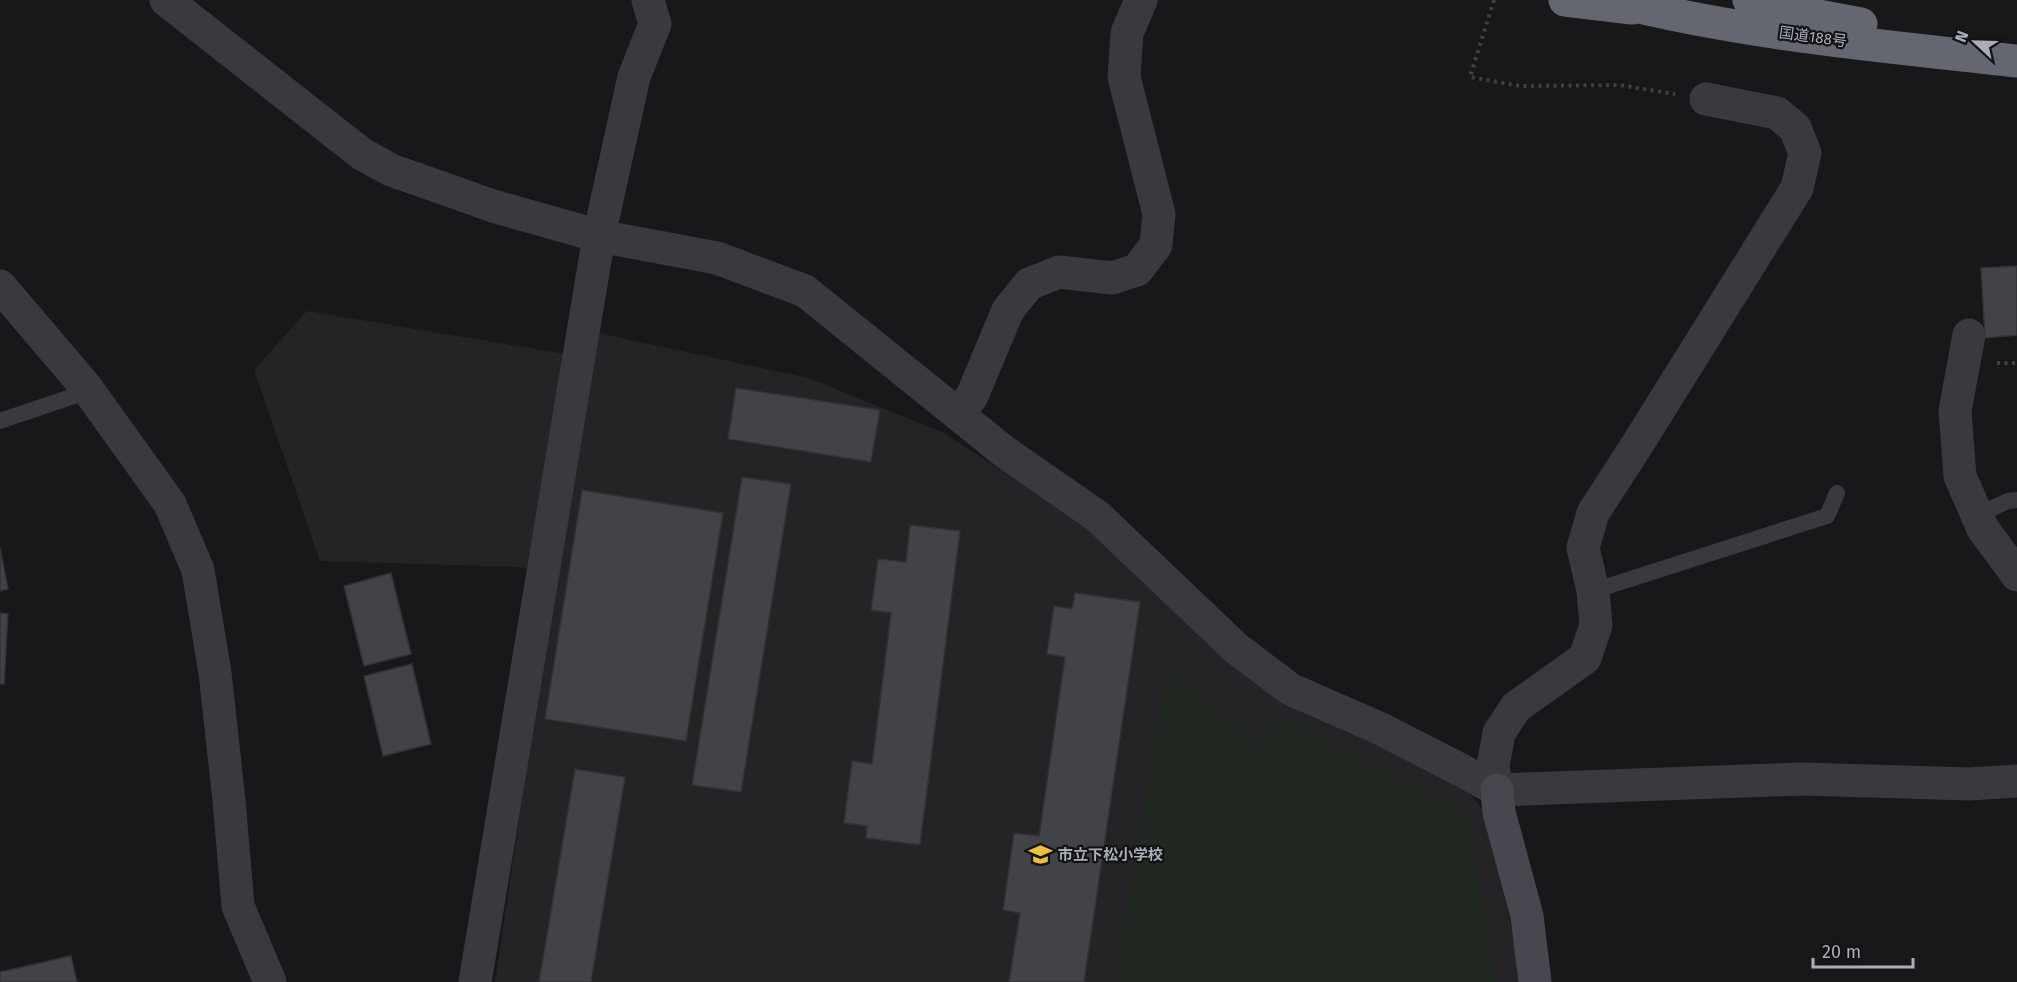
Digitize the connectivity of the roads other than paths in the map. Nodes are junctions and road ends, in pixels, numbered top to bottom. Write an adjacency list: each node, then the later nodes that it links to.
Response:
1 (165, 0): 11 (street)
2 (648, 0): 11 (street)
3 (1142, 0): 15 (street)
4 (1565, 0): 7 (highway)
5 (1610, 0): 7 (highway, 国道188号)
6 (1749, 0): 8 (highway)
7 (1648, 10): 9 (highway, 国道188号)
8 (2017, 54)
9 (2017, 61)
10 (1706, 99): 21 (street)
11 (599, 236): 15 (street); 25 (street)
12 (0, 286): 14 (street)
13 (1969, 335): 19 (street)
14 (86, 387): 16 (lane); 24 (street)
15 (958, 414): 23 (street)
16 (0, 421)
17 (1837, 493): 21 (lane)
18 (2017, 500): 19 (lane)
19 (1977, 515): 20 (street)
20 (2017, 575)
21 (1593, 591): 23 (street)
22 (2017, 781): 23 (street)
23 (1497, 790): 26 (street)
24 (270, 982)
25 (475, 982)
26 (1535, 982)

